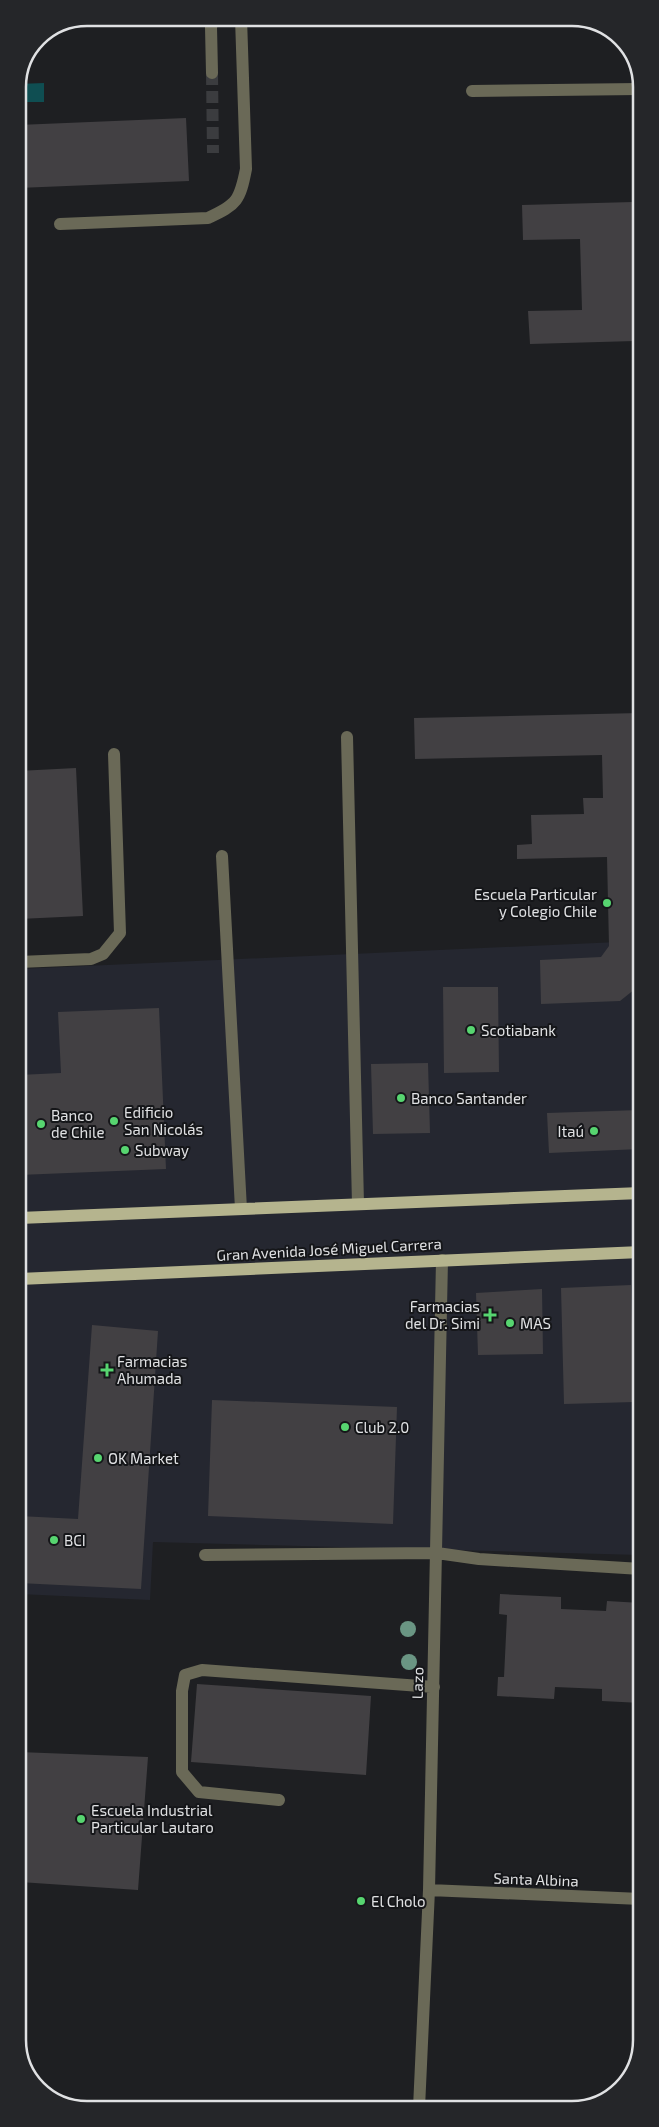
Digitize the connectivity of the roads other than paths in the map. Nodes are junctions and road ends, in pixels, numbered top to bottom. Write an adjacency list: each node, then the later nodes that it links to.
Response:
1 (211, 26): 3 (street)
2 (241, 26): 6 (street)
3 (212, 73)
4 (633, 88): 5 (street)
5 (472, 91)
6 (60, 224)
7 (347, 737): 12 (street)
8 (114, 754): 10 (street)
9 (222, 856): 13 (street)
10 (26, 962)
11 (633, 1193): 12 (main road)
12 (358, 1204): 13 (main road)
13 (242, 1209): 14 (main road)
14 (26, 1218)
15 (633, 1252): 16 (main road, Gran Avenida José Miguel Carrera)
16 (442, 1260): 17 (main road, Gran Avenida José Miguel Carrera); 18 (street, Lazo)
17 (26, 1279)
18 (437, 1554): 19 (street); 20 (street); 21 (street, Lazo)
19 (205, 1555)
20 (633, 1569)
21 (434, 1687): 22 (street); 23 (street, Lazo)
22 (279, 1800)
23 (429, 1890): 24 (street, Santa Albina); 25 (street, Lazo)
24 (633, 1899)
25 (419, 2101)

